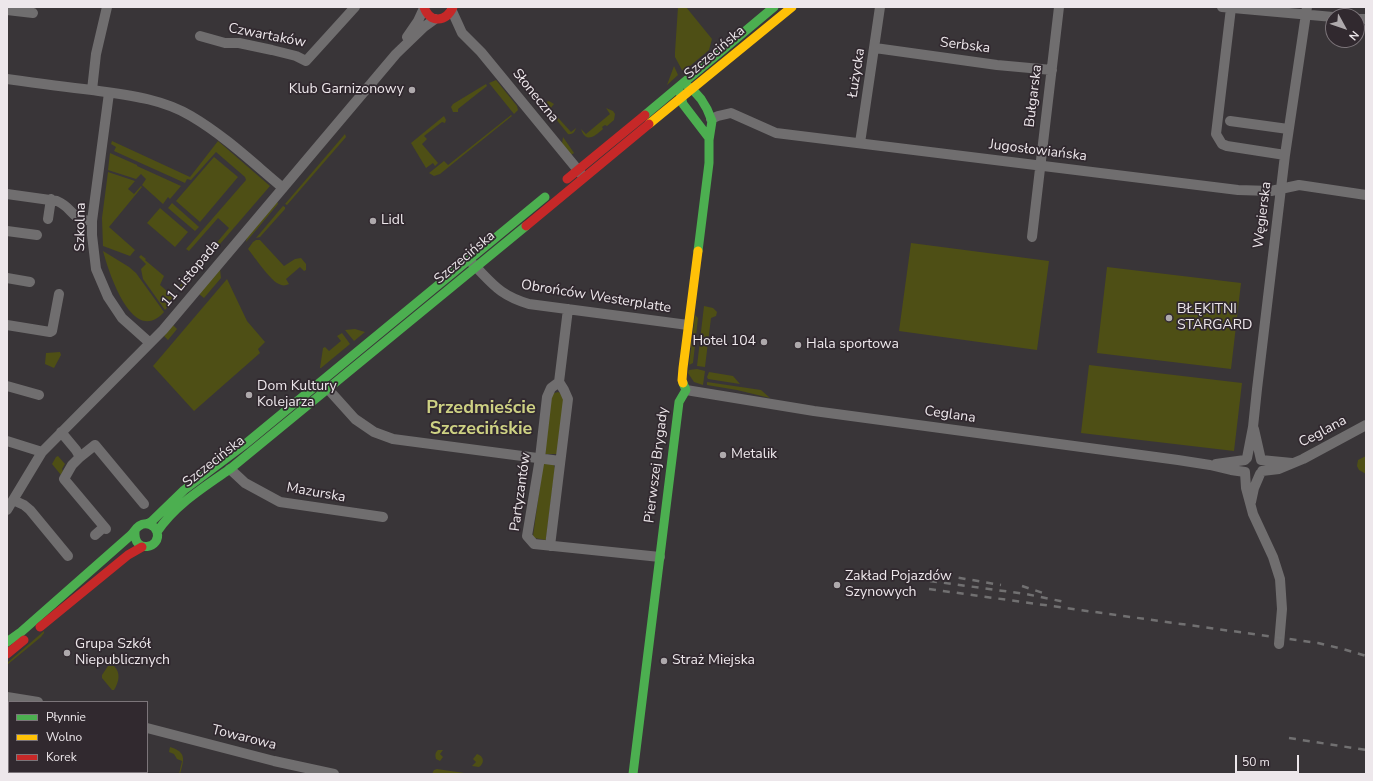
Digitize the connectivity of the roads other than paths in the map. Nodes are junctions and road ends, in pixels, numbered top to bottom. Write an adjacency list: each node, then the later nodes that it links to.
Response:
1 (107, 7): 23 (street)
2 (355, 7): 16 (street, Czwartaków)
3 (424, 7): 14 (main road); 18 (street, 11 Listopada)
4 (774, 7): 21 (main road, Szczecińska)
5 (792, 7): 22 (main road, Szczecińska)
6 (880, 7): 17 (street, Łużycka)
7 (1059, 7): 19 (street, Bułgarska)
8 (1227, 8): 11 (street); 31 (street)
9 (453, 9): 14 (main road); 15 (street, Słoneczna)
10 (7, 10): 12 (street)
11 (1306, 11): 13 (street); 28 (street, Węgierska)
12 (33, 13)
13 (1325, 15)
14 (438, 19): 15 (street, Słoneczna); 18 (street, 11 Listopada)
15 (462, 33): 33 (street, Słoneczna)
16 (200, 36)
17 (875, 48): 19 (street, Serbska); 30 (street, Łużycka)
18 (396, 54): 34 (street, 11 Listopada)
19 (1052, 70): 32 (street, Bułgarska)
20 (7, 79): 23 (street)
21 (682, 83): 22 (main road); 25 (main road); 33 (main road, Szczecińska)
22 (693, 89): 25 (main road, Szczecińska); 26 (main road)
23 (92, 90): 24 (street)
24 (109, 93): 34 (street); 40 (street, Szkolna)
25 (680, 100): 29 (main road); 33 (main road, Szczecińska)
26 (711, 119): 29 (main road); 30 (street, Jugosłowiańska)
27 (1230, 121): 28 (street)
28 (1288, 129): 31 (street, Węgierska)
29 (709, 138): 51 (main road)
30 (860, 143): 32 (street, Jugosłowiańska)
31 (1285, 155): 35 (street, Węgierska)
32 (1040, 166): 35 (street, Jugosłowiańska); 43 (street, Bułgarska)
33 (581, 174): 44 (main road, Szczecińska); 45 (main road, Szczecińska)
34 (282, 188): 52 (street, 11 Listopada)
35 (1280, 189): 37 (street, Jugosłowiańska); 59 (street, Węgierska)
36 (7, 194): 38 (street)
37 (1366, 195)
38 (51, 199): 39 (street); 40 (street)
39 (48, 219)
40 (92, 221): 52 (street, Szkolna)
41 (7, 230): 42 (street)
42 (37, 234)
43 (1032, 237)
44 (466, 261): 45 (street, Obrońców Westerplatte); 78 (main road, Szczecińska)
45 (476, 267): 49 (street, Obrońców Westerplatte); 55 (main road, Szczecińska)
46 (7, 278): 47 (street)
47 (30, 282)
48 (59, 294): 50 (street)
49 (568, 309): 51 (street, Obrońców Westerplatte); 53 (street)
50 (7, 325)
51 (688, 325): 56 (main road)
52 (150, 343): 60 (street, 11 Listopada)
53 (559, 382): 64 (street, Partyzantów); 67 (street)
54 (7, 386): 57 (street)
55 (328, 389): 64 (street); 70 (main road, Szczecińska)
56 (686, 390): 69 (street, Ceglana); 85 (main road, Pierwszej Brygady)
57 (39, 395)
58 (1366, 425): 68 (street, Ceglana)
59 (1253, 427): 65 (street, Węgierska); 66 (street, Węgierska)
60 (61, 432): 62 (street, 11 Listopada); 63 (street)
61 (7, 441): 62 (street)
62 (42, 452): 73 (street, 11 Listopada)
63 (80, 457): 74 (street); 81 (street)
64 (540, 458): 67 (street); 82 (street, Partyzantów)
65 (1246, 459): 66 (street); 69 (street, Ceglana); 71 (street)
66 (1261, 460): 68 (street, Ceglana); 72 (street)
67 (560, 461): 82 (street)
68 (1292, 463): 72 (street, Ceglana)
69 (1210, 465): 71 (street, Ceglana)
70 (230, 469): 77 (street, Mazurska); 80 (main road, Szczecińska)
71 (1245, 472): 72 (street); 75 (street)
72 (1261, 472): 75 (street)
73 (13, 500): 76 (street, 11 Listopada); 84 (street)
74 (144, 504)
75 (1250, 504): 87 (street)
76 (7, 510)
77 (383, 517)
78 (147, 524): 79 (main road); 80 (main road)
79 (135, 531): 83 (main road); 86 (main road)
80 (157, 532): 83 (main road)
81 (95, 535)
82 (550, 546): 85 (street, Partyzantów)
83 (142, 547): 88 (main road)
84 (68, 556)
85 (660, 557): 93 (main road, Pierwszej Brygady)
86 (7, 642)
87 (1279, 644)
88 (7, 654)
89 (7, 697): 90 (street)
90 (32, 701)
91 (148, 728): 92 (street, Towarowa)
92 (334, 774)
93 (633, 774)

